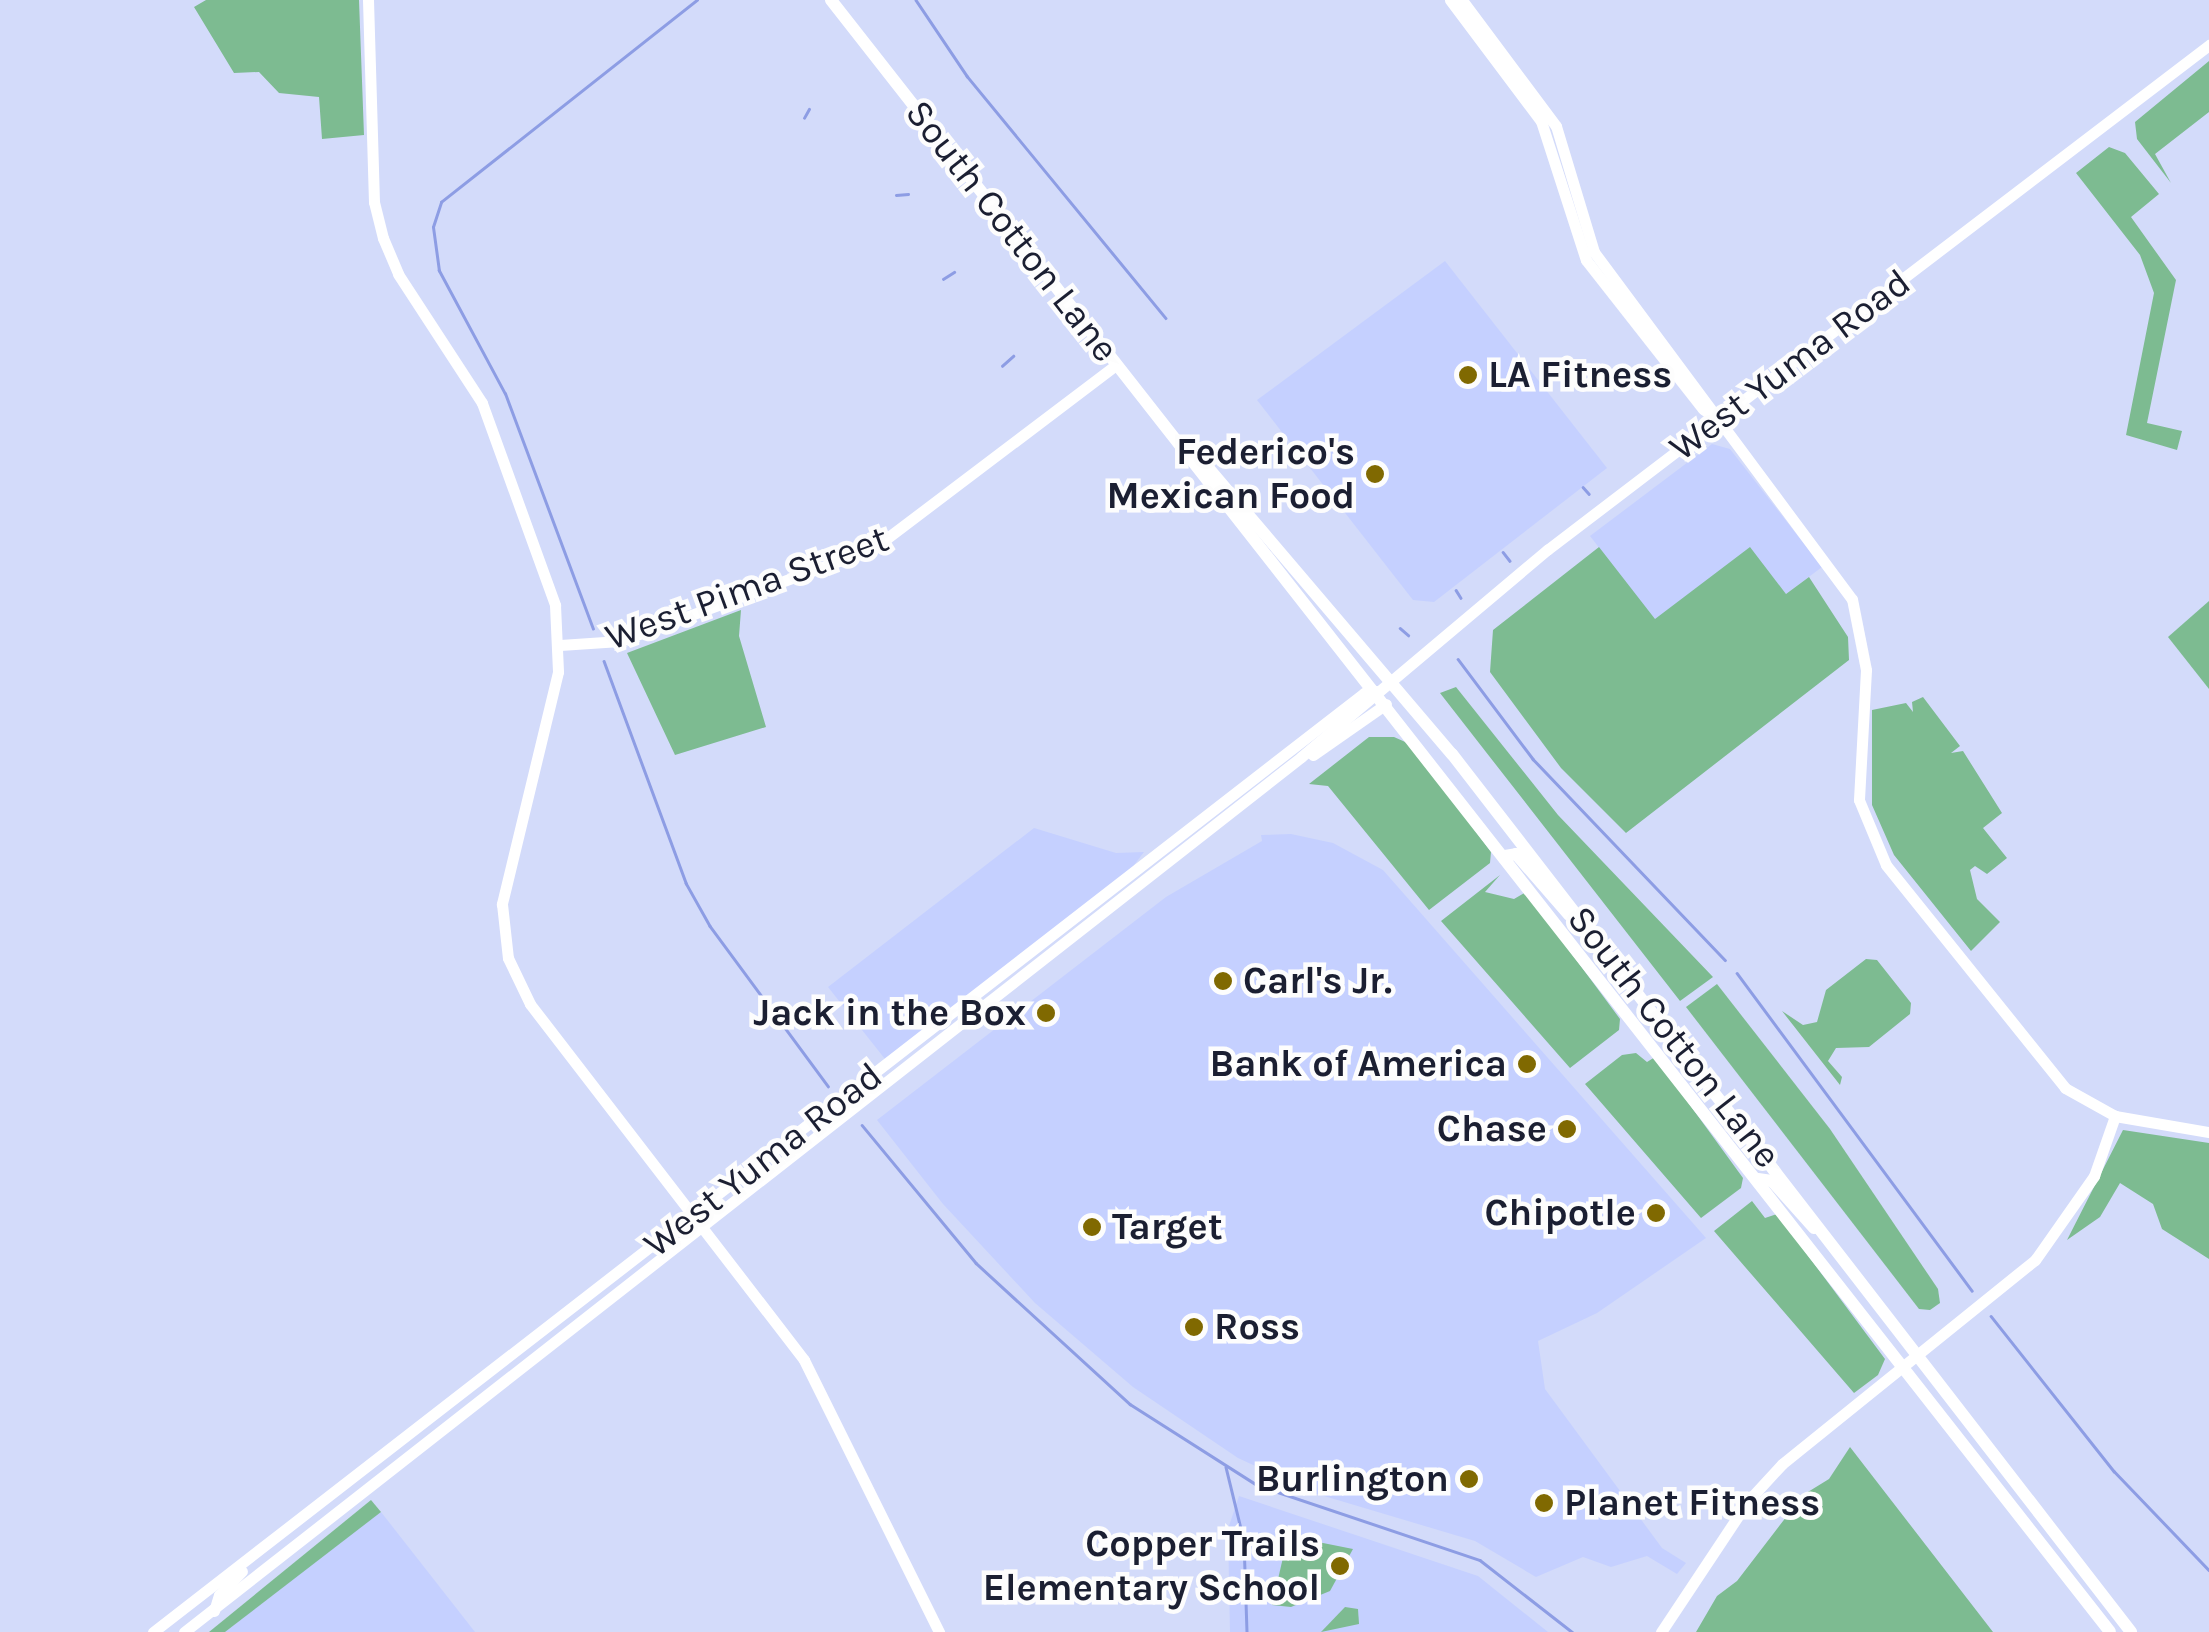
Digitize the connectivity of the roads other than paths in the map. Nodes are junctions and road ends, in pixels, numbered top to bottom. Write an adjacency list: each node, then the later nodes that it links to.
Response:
1 (368, 0): 11 (street)
2 (832, 0): 6 (main road, South Cotton Lane)
3 (1450, 0): 7 (street)
4 (1462, 0): 7 (street)
5 (2209, 45): 7 (street, West Yuma Road)
6 (1116, 364): 8 (main road, South Cotton Lane); 11 (street, West Pima Street)
7 (1718, 420): 12 (street, West Yuma Road); 24 (street)
8 (1196, 460): 9 (main road, South Cotton Lane); 10 (main road, South Cotton Lane)
9 (1241, 520): 10 (main road); 13 (main road, South Cotton Lane)
10 (1294, 560): 12 (main road, South Cotton Lane)
11 (560, 645): 27 (street)
12 (1390, 677): 13 (street, West Yuma Road); 19 (main road, South Cotton Lane)
13 (1376, 692): 14 (main road, South Cotton Lane); 15 (street, West Yuma Road); 16 (street, West Yuma Road)
14 (1386, 704): 15 (street); 17 (main road, South Cotton Lane)
15 (1300, 756): 18 (street, West Yuma Road)
16 (1254, 779): 18 (street); 22 (street, West Yuma Road)
17 (1506, 856): 19 (main road); 21 (main road, South Cotton Lane)
18 (1158, 868): 23 (street, West Yuma Road)
19 (1601, 944): 20 (main road, South Cotton Lane)
20 (1656, 1016): 21 (main road); 29 (main road, South Cotton Lane)
21 (1640, 1028): 26 (main road, South Cotton Lane)
22 (929, 1032): 23 (street); 27 (street, West Yuma Road)
23 (874, 1090): 28 (street, West Yuma Road)
24 (2115, 1116): 25 (street); 30 (street)
25 (2209, 1132)
26 (1758, 1180): 29 (main road); 31 (main road, South Cotton Lane)
27 (692, 1213): 28 (street); 32 (street, West Yuma Road)
28 (704, 1227): 33 (street, West Yuma Road); 36 (street)
29 (1838, 1246): 30 (main road, South Cotton Lane)
30 (1921, 1354): 31 (street); 39 (main road, South Cotton Lane)
31 (1905, 1368): 37 (street); 38 (main road, South Cotton Lane)
32 (244, 1565): 33 (street); 34 (street, West Yuma Road)
33 (214, 1610): 35 (street, West Yuma Road)
34 (153, 1632)
35 (184, 1632)
36 (939, 1632)
37 (1661, 1632)
38 (2110, 1632)
39 (2132, 1632)

